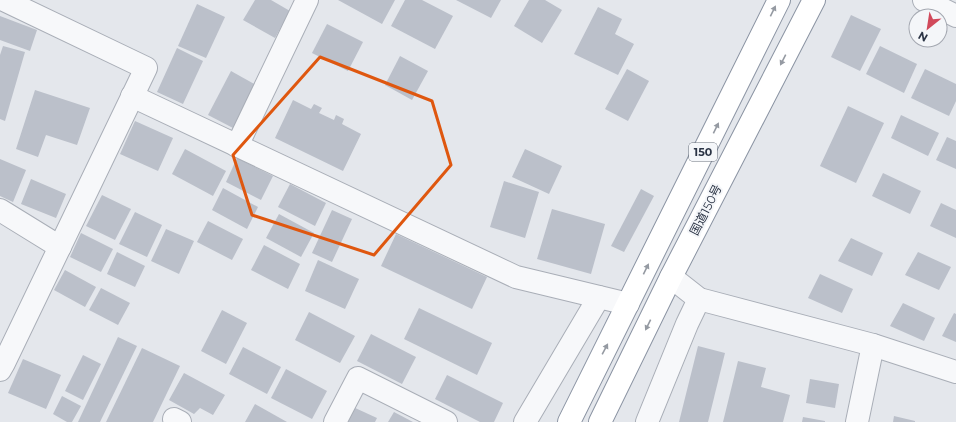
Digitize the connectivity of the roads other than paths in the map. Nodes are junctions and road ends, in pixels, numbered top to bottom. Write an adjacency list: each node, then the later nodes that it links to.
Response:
1 (4, 0): 7 (street)
2 (307, 0): 8 (street)
3 (778, 0): 14 (highway, 150, one-way to 3)
4 (814, 0): 11 (highway, 国道150号 / 150, one-way to 11)
5 (924, 0): 6 (street)
6 (956, 16)
7 (132, 96): 8 (street); 10 (street)
8 (237, 146): 12 (street)
9 (0, 210): 10 (street)
10 (60, 247): 18 (street)
11 (671, 277): 13 (street); 16 (highway, 国道150号 / 150, one-way to 16)
12 (599, 297): 14 (street); 22 (street)
13 (699, 299): 15 (street); 27 (street)
14 (628, 304): 17 (highway, 150, one-way to 14)
15 (872, 345): 19 (street); 28 (street)
16 (627, 366): 25 (highway, 国道150号 / 150); 26 (highway, 150)
17 (594, 369): 23 (highway, 150); 24 (highway, 150)
18 (0, 370)
19 (956, 372)
20 (335, 422): 21 (street)
21 (446, 422)
22 (525, 422)
23 (560, 422)
24 (569, 422)
25 (600, 422)
26 (611, 422)
27 (647, 422)
28 (857, 422)

